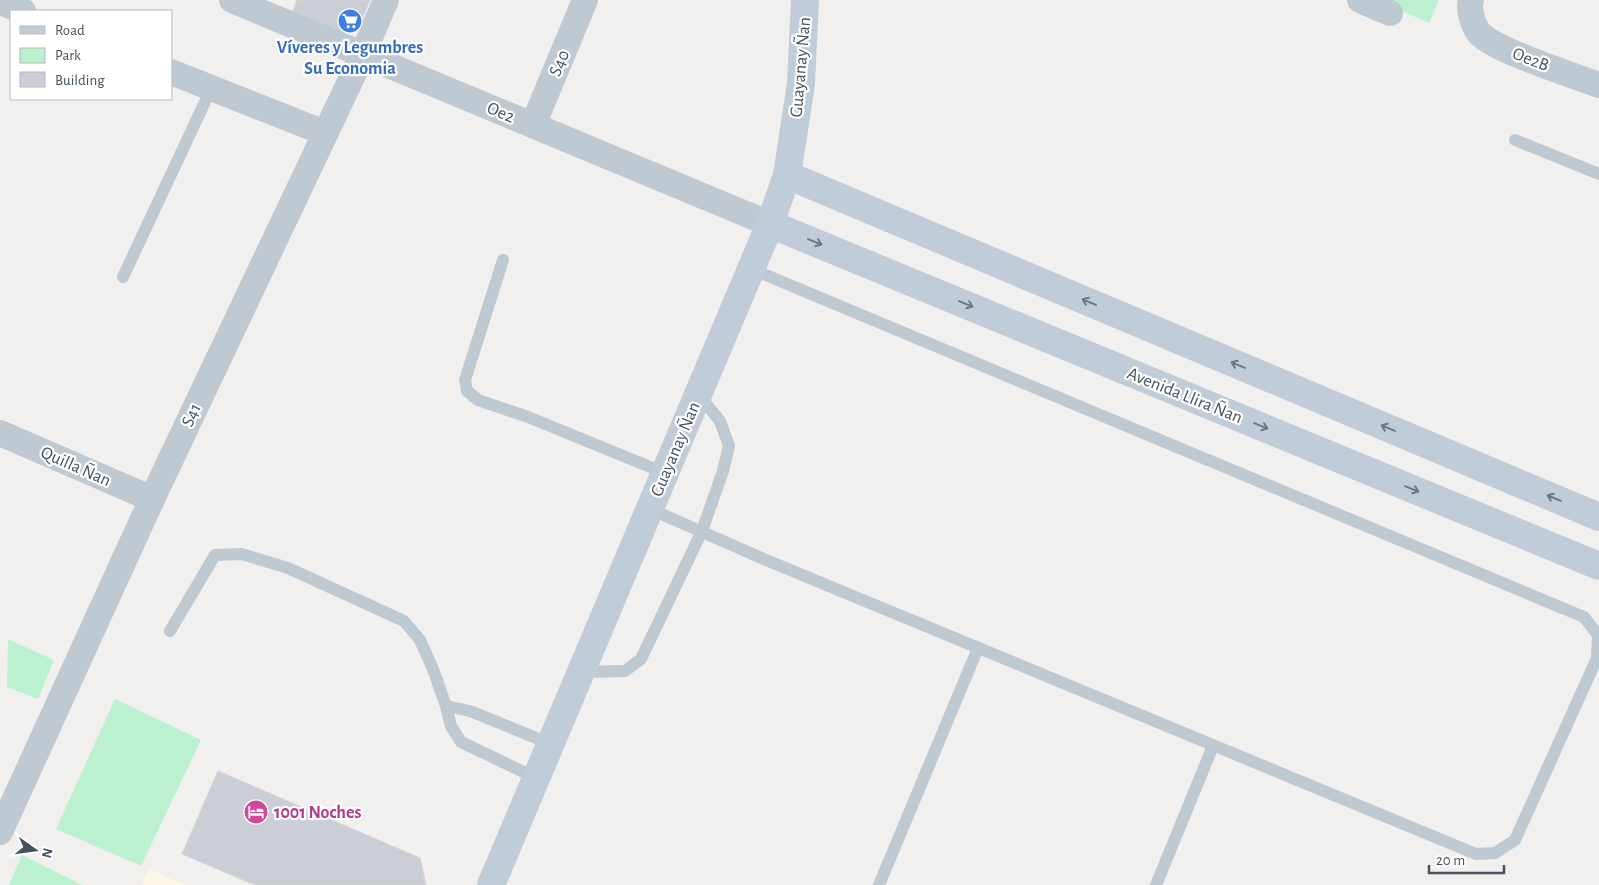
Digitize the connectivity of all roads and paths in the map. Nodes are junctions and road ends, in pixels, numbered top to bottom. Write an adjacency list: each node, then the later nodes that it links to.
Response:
1 (232, 0): 10 (street, Oe2)
2 (386, 0): 10 (street, S41)
3 (586, 0): 14 (street, S40)
4 (805, 0): 18 (street, Guayanay Ñan)
5 (1363, 0): 9 (street)
6 (0, 2): 7 (street)
7 (20, 10)
8 (1472, 11): 12 (street, Oe2B)
9 (1390, 13)
10 (363, 54): 14 (street, Oe2); 15 (street, S41)
11 (172, 72): 13 (street)
12 (1599, 84)
13 (211, 89): 15 (street); 22 (lane)
14 (534, 125): 19 (street, Oe2)
15 (325, 133): 26 (street, S41)
16 (1515, 140): 17 (lane)
17 (1599, 174)
18 (787, 175): 19 (street, Guayanay Ñan); 28 (street, one-way to 18)
19 (770, 224): 21 (street, Guayanay Ñan); 30 (street, Avenida Llira Ñan, one-way to 30)
20 (503, 260): 25 (lane)
21 (752, 269): 23 (street, Guayanay Ñan); 36 (lane)
22 (123, 277)
23 (698, 394): 25 (street, Guayanay Ñan); 29 (lane)
24 (0, 433): 26 (street, Quilla Ñan)
25 (665, 473): 27 (street, Guayanay Ñan)
26 (152, 499): 38 (street, S41)
27 (650, 509): 29 (lane); 33 (street, Guayanay Ñan)
28 (1599, 517)
29 (702, 531): 32 (lane); 33 (lane)
30 (1599, 566)
31 (170, 631): 34 (lane)
32 (978, 648): 36 (lane); 40 (lane)
33 (581, 672): 35 (street, Guayanay Ñan)
34 (446, 706): 35 (lane); 37 (lane)
35 (551, 744): 37 (street, Guayanay Ñan)
36 (1213, 746): 41 (lane)
37 (536, 778): 39 (street, Guayanay Ñan)
38 (0, 832)
39 (492, 885)
40 (879, 885)
41 (1156, 885)

